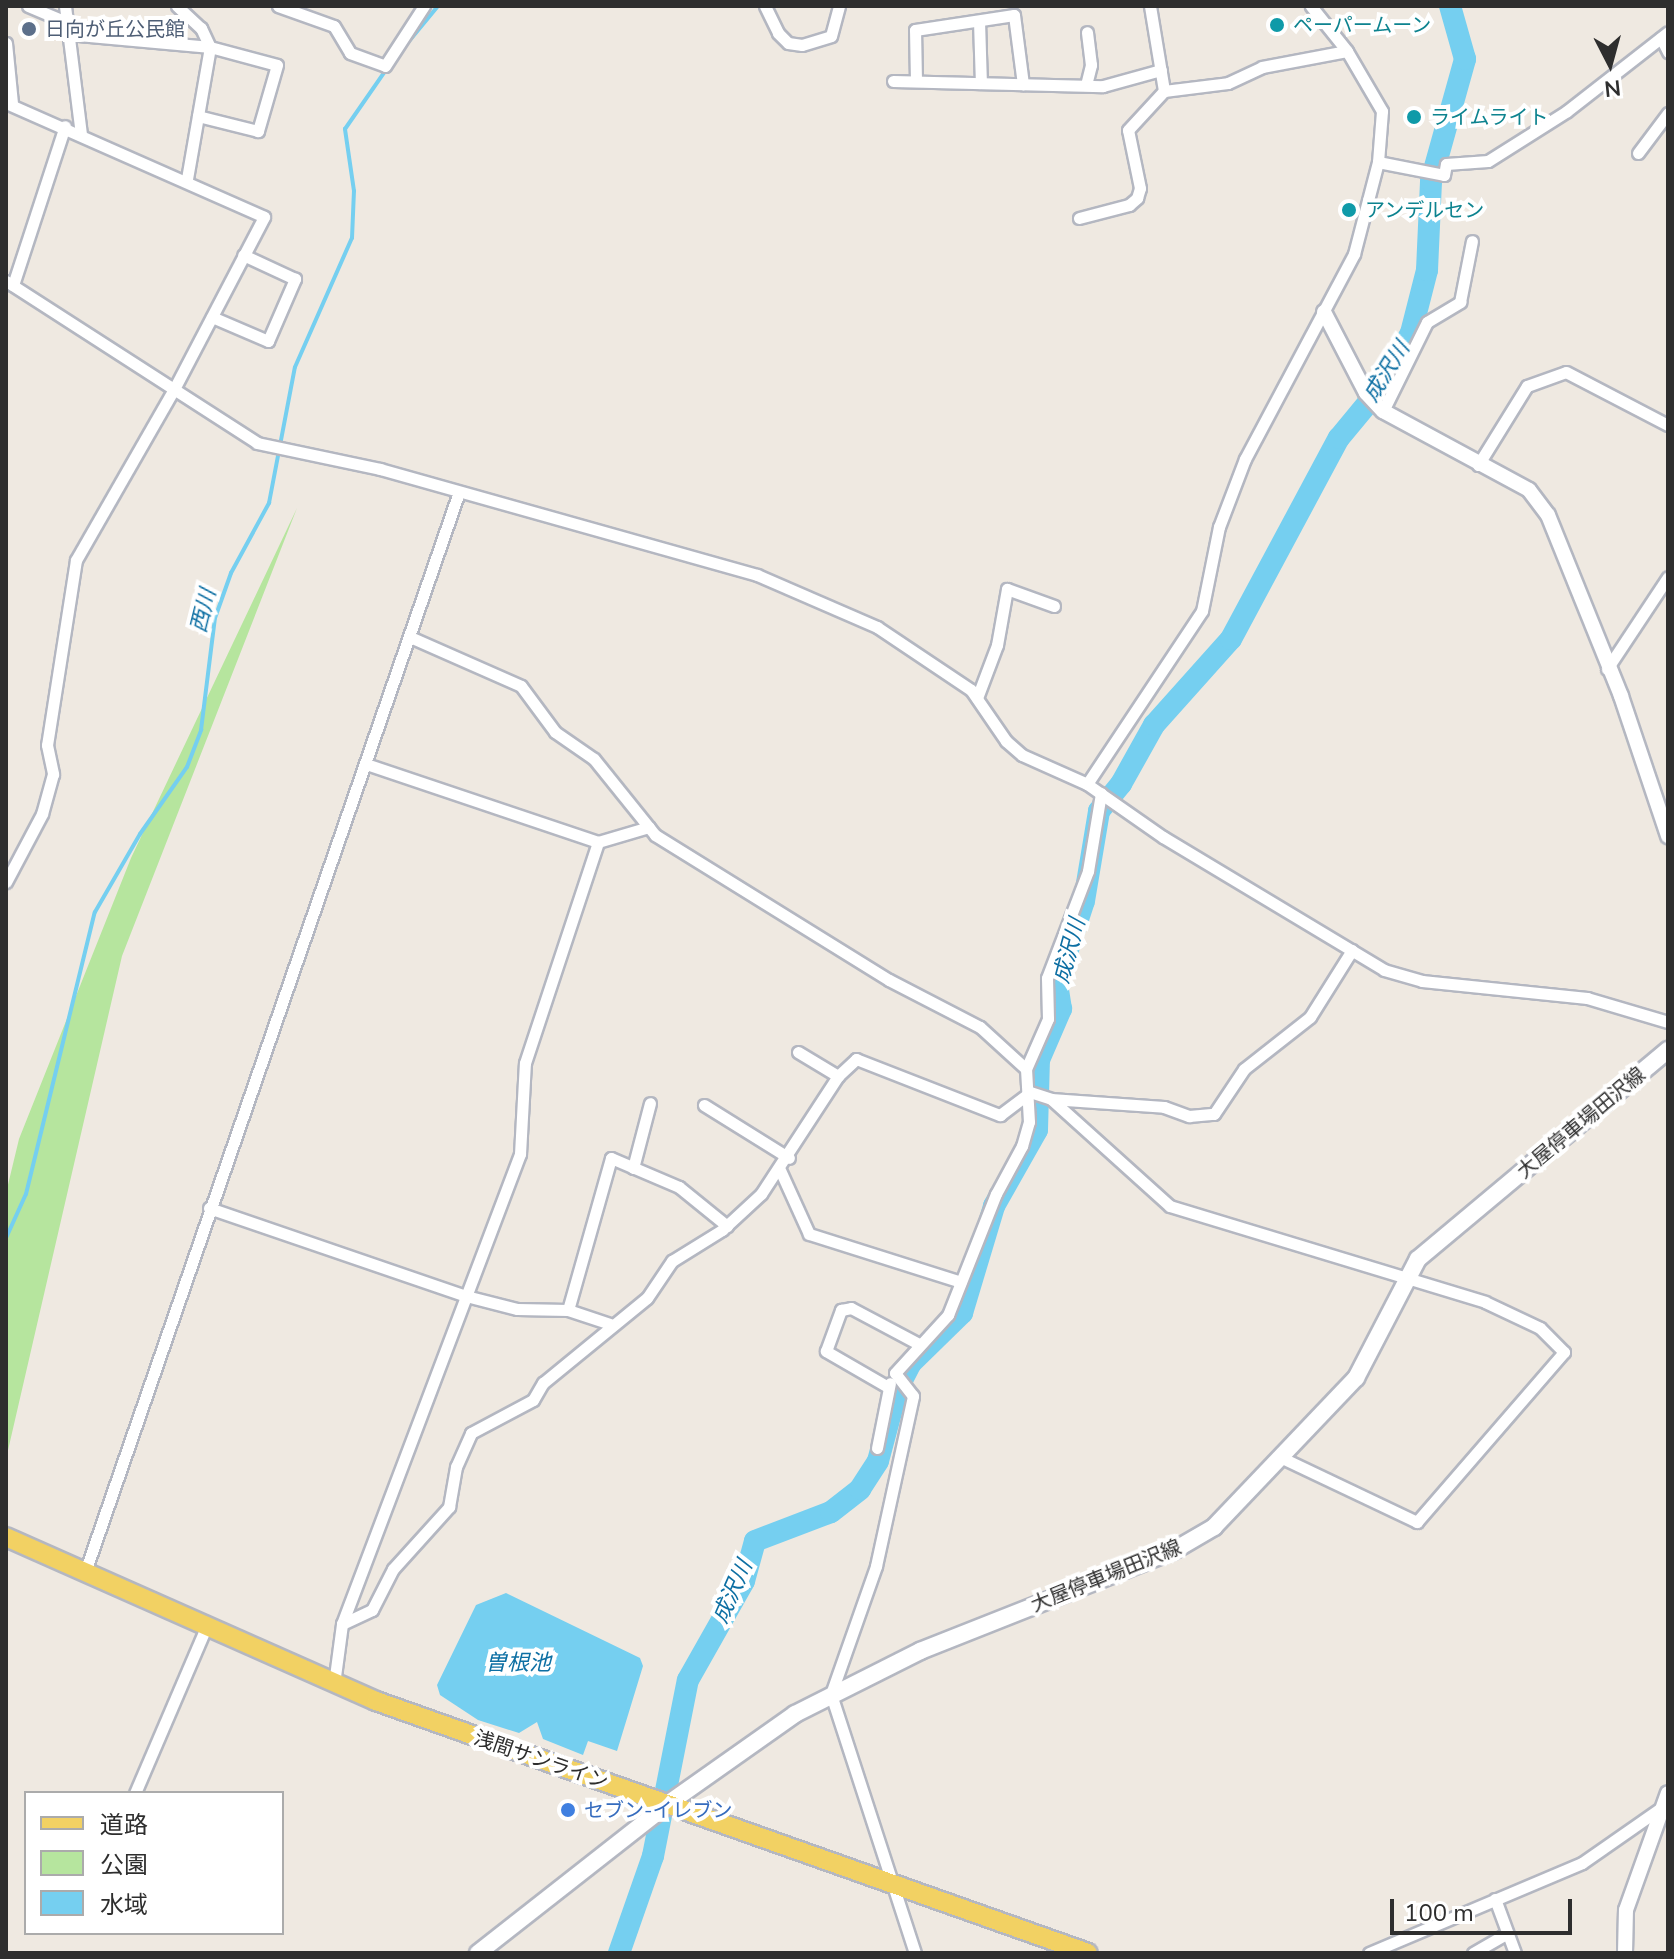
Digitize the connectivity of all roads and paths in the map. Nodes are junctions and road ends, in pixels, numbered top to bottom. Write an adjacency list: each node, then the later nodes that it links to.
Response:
1 (28, 6): 11 (street)
2 (65, 6): 11 (street)
3 (177, 6): 15 (street)
4 (278, 6): 5 (street)
5 (424, 6)
6 (765, 6): 7 (street)
7 (839, 6)
8 (1150, 6): 18 (street)
9 (1311, 6): 16 (street)
10 (979, 21): 20 (street); 21 (street); 22 (street)
11 (67, 28): 15 (street); 29 (street)
12 (1087, 32): 23 (street)
13 (1665, 35): 17 (street); 31 (street)
14 (6, 43): 25 (street)
15 (210, 47): 27 (street); 27 (street)
16 (1347, 51): 24 (street); 31 (street)
17 (1668, 52)
18 (1161, 70): 23 (street); 24 (street)
19 (893, 81): 20 (street)
20 (916, 81): 21 (street)
21 (981, 83): 22 (street)
22 (1023, 84): 23 (street)
23 (1086, 85)
24 (1164, 91): 33 (street)
25 (9, 103): 28 (street)
26 (1668, 113): 30 (street)
27 (198, 116): 32 (street)
28 (65, 126): 29 (street); 36 (street)
29 (81, 134): 32 (street)
30 (1638, 153)
31 (1378, 162): 37 (street)
32 (187, 179): 35 (street)
33 (1079, 218)
34 (1472, 241): 40 (street)
35 (243, 255): 38 (street); 38 (street)
36 (10, 283): 39 (street)
37 (1324, 312): 40 (street); 50 (street)
38 (212, 317): 39 (street)
39 (174, 389): 43 (street); 55 (street)
40 (1380, 408): 42 (street)
41 (1668, 425): 42 (street)
42 (1478, 465): 47 (street)
43 (459, 492): 46 (street); 48 (street)
44 (1668, 577): 47 (street)
45 (1054, 606): 48 (street)
46 (410, 637): 49 (street); 52 (street)
47 (1607, 669): 53 (street)
48 (977, 698): 50 (street)
49 (366, 764): 54 (street); 69 (street)
50 (1087, 784): 51 (street)
51 (1104, 795): 56 (street); 60 (street)
52 (649, 827): 54 (street); 60 (street)
53 (1668, 836)
54 (598, 842): 73 (street)
55 (6, 882)
56 (1352, 950): 57 (street); 63 (street)
57 (1668, 1022)
58 (1668, 1050): 71 (main road, 大屋停車場田沢線)
59 (798, 1052): 61 (street)
60 (1026, 1069): 62 (street)
61 (838, 1076): 62 (street); 66 (street)
62 (1033, 1093): 63 (street); 72 (street)
63 (1051, 1099): 71 (street)
64 (650, 1103): 67 (street)
65 (704, 1105): 66 (street)
66 (789, 1158): 68 (street)
67 (633, 1168): 70 (street); 74 (street)
68 (780, 1170): 70 (street); 72 (street)
69 (209, 1208): 73 (street); 82 (street)
70 (727, 1226): 75 (street)
71 (1408, 1275): 80 (main road, 大屋停車場田沢線); 80 (street)
72 (961, 1282): 76 (street)
73 (466, 1296): 74 (street); 83 (street)
74 (568, 1310): 75 (street)
75 (610, 1324): 83 (street)
76 (919, 1344): 77 (street); 78 (street)
77 (897, 1375): 78 (street); 86 (street)
78 (888, 1387): 79 (street)
79 (877, 1448)
80 (1282, 1458): 86 (main road, 大屋停車場田沢線)
81 (6, 1537): 82 (main road, 浅間サンライン)
82 (85, 1572): 84 (main road, 浅間サンライン)
83 (342, 1624): 85 (street)
84 (206, 1627): 85 (main road, 浅間サンライン); 87 (street)
85 (334, 1684): 90 (main road, 浅間サンライン)
86 (831, 1694): 90 (main road, 大屋停車場田沢線); 91 (street)
87 (136, 1791)
88 (1668, 1793): 89 (street)
89 (1664, 1805): 92 (street); 100 (street)
90 (659, 1806): 91 (main road, 浅間サンライン); 94 (main road, 大屋停車場田沢線)
91 (891, 1880): 95 (street); 96 (main road, 浅間サンライン)
92 (1495, 1899): 93 (street); 97 (street)
93 (1506, 1934): 98 (street); 99 (street)
94 (478, 1953)
95 (915, 1953)
96 (1088, 1953)
97 (1369, 1953)
98 (1473, 1953)
99 (1515, 1953)
100 (1625, 1953)

